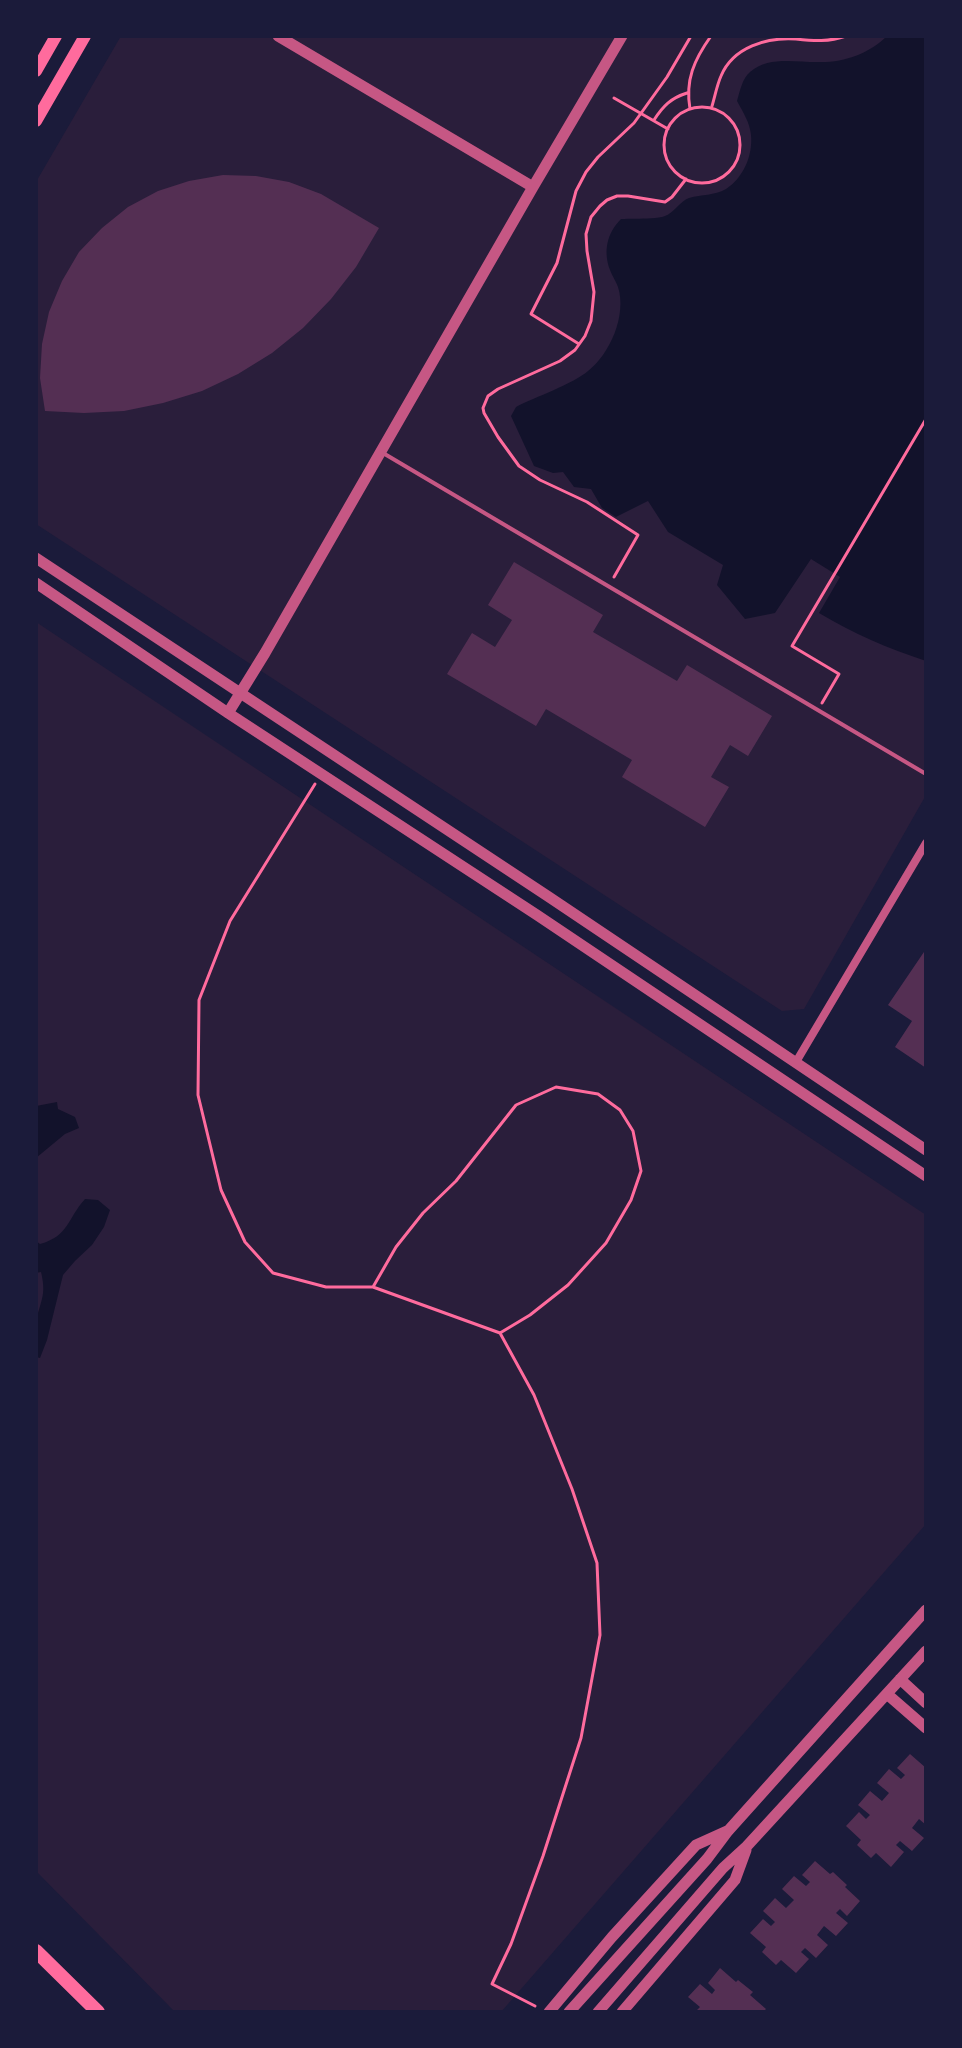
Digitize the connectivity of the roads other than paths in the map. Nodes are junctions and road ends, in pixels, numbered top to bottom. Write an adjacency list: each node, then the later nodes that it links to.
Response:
1 (56, 36): 5 (main road)
2 (85, 36): 6 (main road)
3 (278, 36): 7 (street)
4 (622, 36): 7 (street)
5 (36, 71)
6 (36, 121)
7 (533, 187): 8 (street)
8 (381, 452): 11 (street); 13 (lane)
9 (36, 558): 11 (street)
10 (36, 583): 12 (street)
11 (240, 694): 12 (street); 15 (street)
12 (228, 713): 17 (street)
13 (926, 774)
14 (926, 843): 15 (street)
15 (796, 1062): 16 (street)
16 (926, 1150)
17 (926, 1176)
18 (926, 1610): 24 (street)
19 (926, 1651): 20 (street)
20 (900, 1679): 21 (street); 22 (street)
21 (887, 1694): 23 (street); 25 (street)
22 (926, 1703)
23 (926, 1728)
24 (728, 1831): 28 (street); 29 (street)
25 (747, 1846): 30 (street); 31 (street)
26 (36, 1951): 27 (highway)
27 (98, 2012)
28 (548, 2012)
29 (569, 2012)
30 (598, 2012)
31 (622, 2012)

